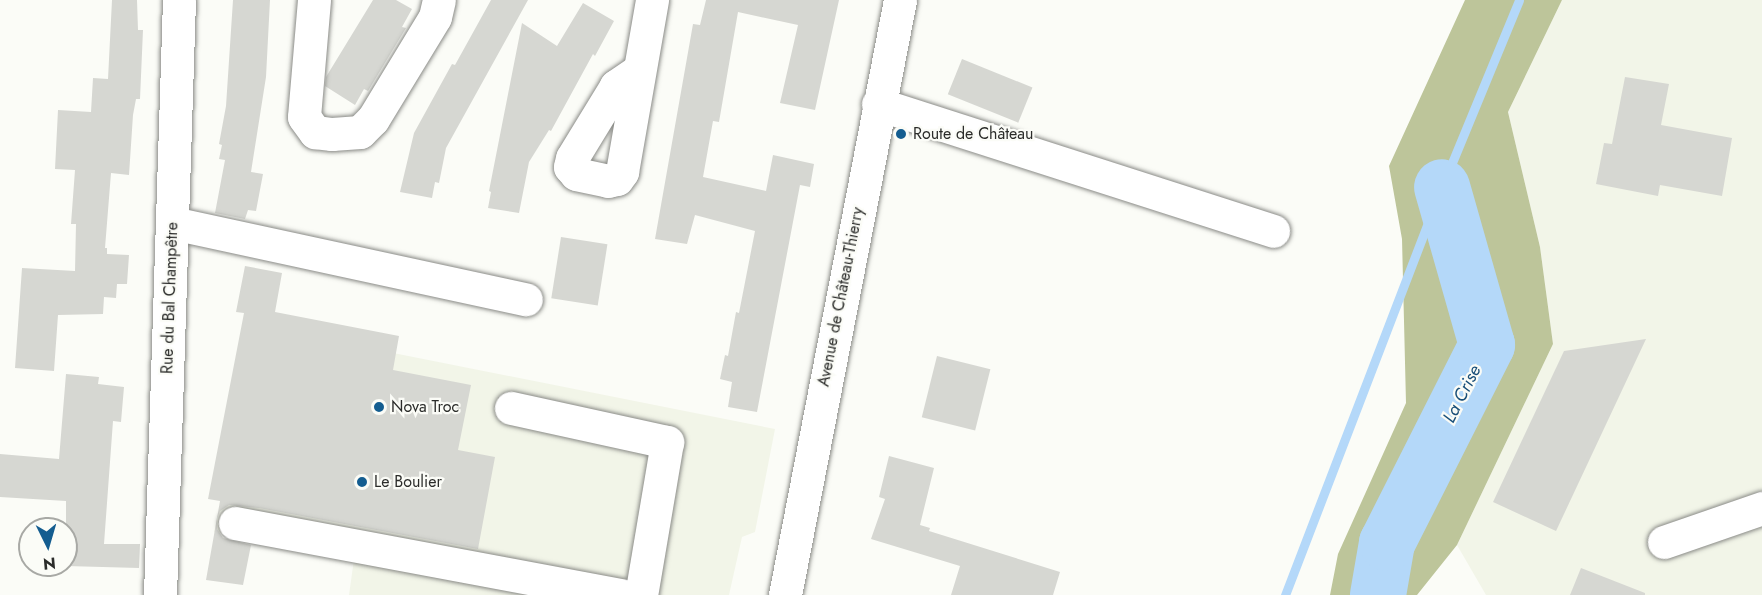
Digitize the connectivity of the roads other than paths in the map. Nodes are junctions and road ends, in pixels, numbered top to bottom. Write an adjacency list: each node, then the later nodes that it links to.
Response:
1 (179, 0): 8 (street, Rue du Bal Champêtre)
2 (314, 0): 3 (street)
3 (439, 0)
4 (651, 0): 6 (street)
5 (900, 0): 7 (street, Avenue de Château-Thierry)
6 (638, 71)
7 (878, 104): 9 (street); 18 (street, Avenue de Château-Thierry)
8 (173, 223): 10 (street); 15 (street, Rue du Bal Champêtre)
9 (1273, 231)
10 (526, 299)
11 (511, 408): 17 (street)
12 (1762, 508): 14 (street)
13 (235, 523): 16 (street)
14 (1664, 542)
15 (160, 595)
16 (621, 595)
17 (641, 595)
18 (785, 595)

